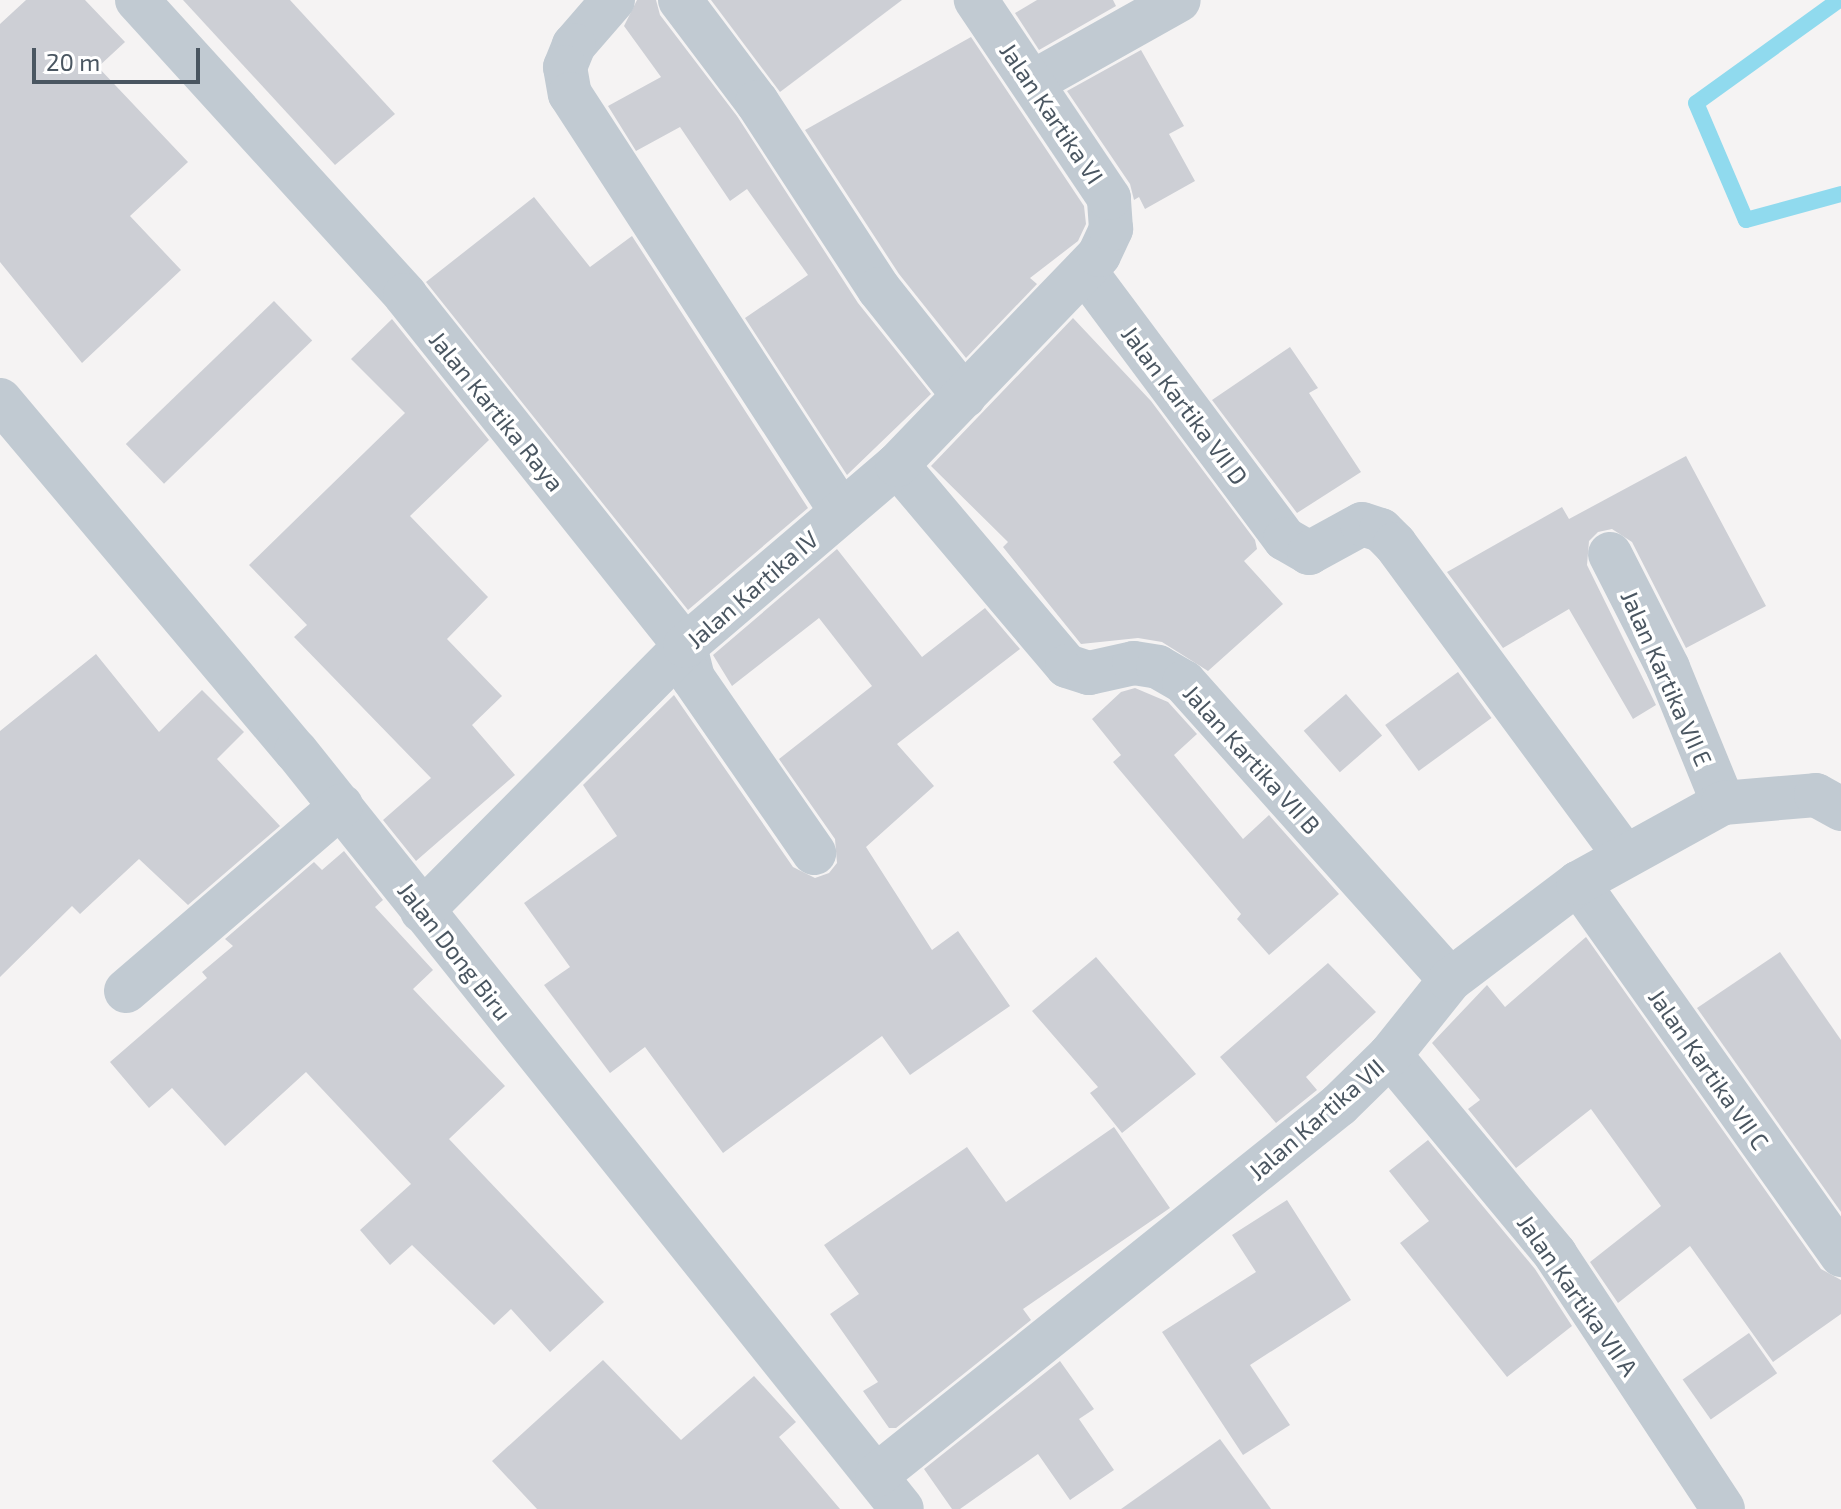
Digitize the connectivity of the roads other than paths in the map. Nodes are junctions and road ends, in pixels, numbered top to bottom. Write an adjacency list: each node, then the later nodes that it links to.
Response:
1 (137, 0): 13 (street, Jalan Kartika Raya)
2 (613, 0): 11 (street)
3 (680, 0): 8 (street)
4 (976, 0): 6 (street, Jalan Kartika VI)
5 (1179, 0): 6 (street)
6 (1033, 82): 7 (street, Jalan Kartika VI)
7 (1085, 271): 8 (street, Jalan Kartika IV); 18 (street, Jalan Kartika VII D)
8 (964, 396): 10 (street, Jalan Kartika IV)
9 (0, 400): 16 (street, Jalan Dong Biru)
10 (897, 465): 11 (street, Jalan Kartika IV); 21 (street, Jalan Kartika VII B)
11 (841, 512): 13 (street, Jalan Kartika IV)
12 (1610, 554): 15 (street, Jalan Kartika VII E)
13 (685, 646): 17 (street, Jalan Kartika Raya); 20 (street, Jalan Kartika IV)
14 (1828, 802): 15 (street, Jalan Kartika VII)
15 (1723, 803): 18 (street, Jalan Kartika VII)
16 (341, 806): 20 (street, Jalan Dong Biru); 22 (street)
17 (814, 853)
18 (1624, 855): 19 (street, Jalan Kartika VII)
19 (1578, 883): 21 (street, Jalan Kartika VII); 24 (street, Jalan Kartika VII C)
20 (422, 911): 25 (street, Jalan Dong Biru)
21 (1450, 980): 23 (street, Jalan Kartika VII)
22 (126, 991)
23 (1390, 1055): 25 (street, Jalan Kartika VII); 26 (street, Jalan Kartika VII A)
24 (1841, 1255)
25 (890, 1492)
26 (1723, 1509)

